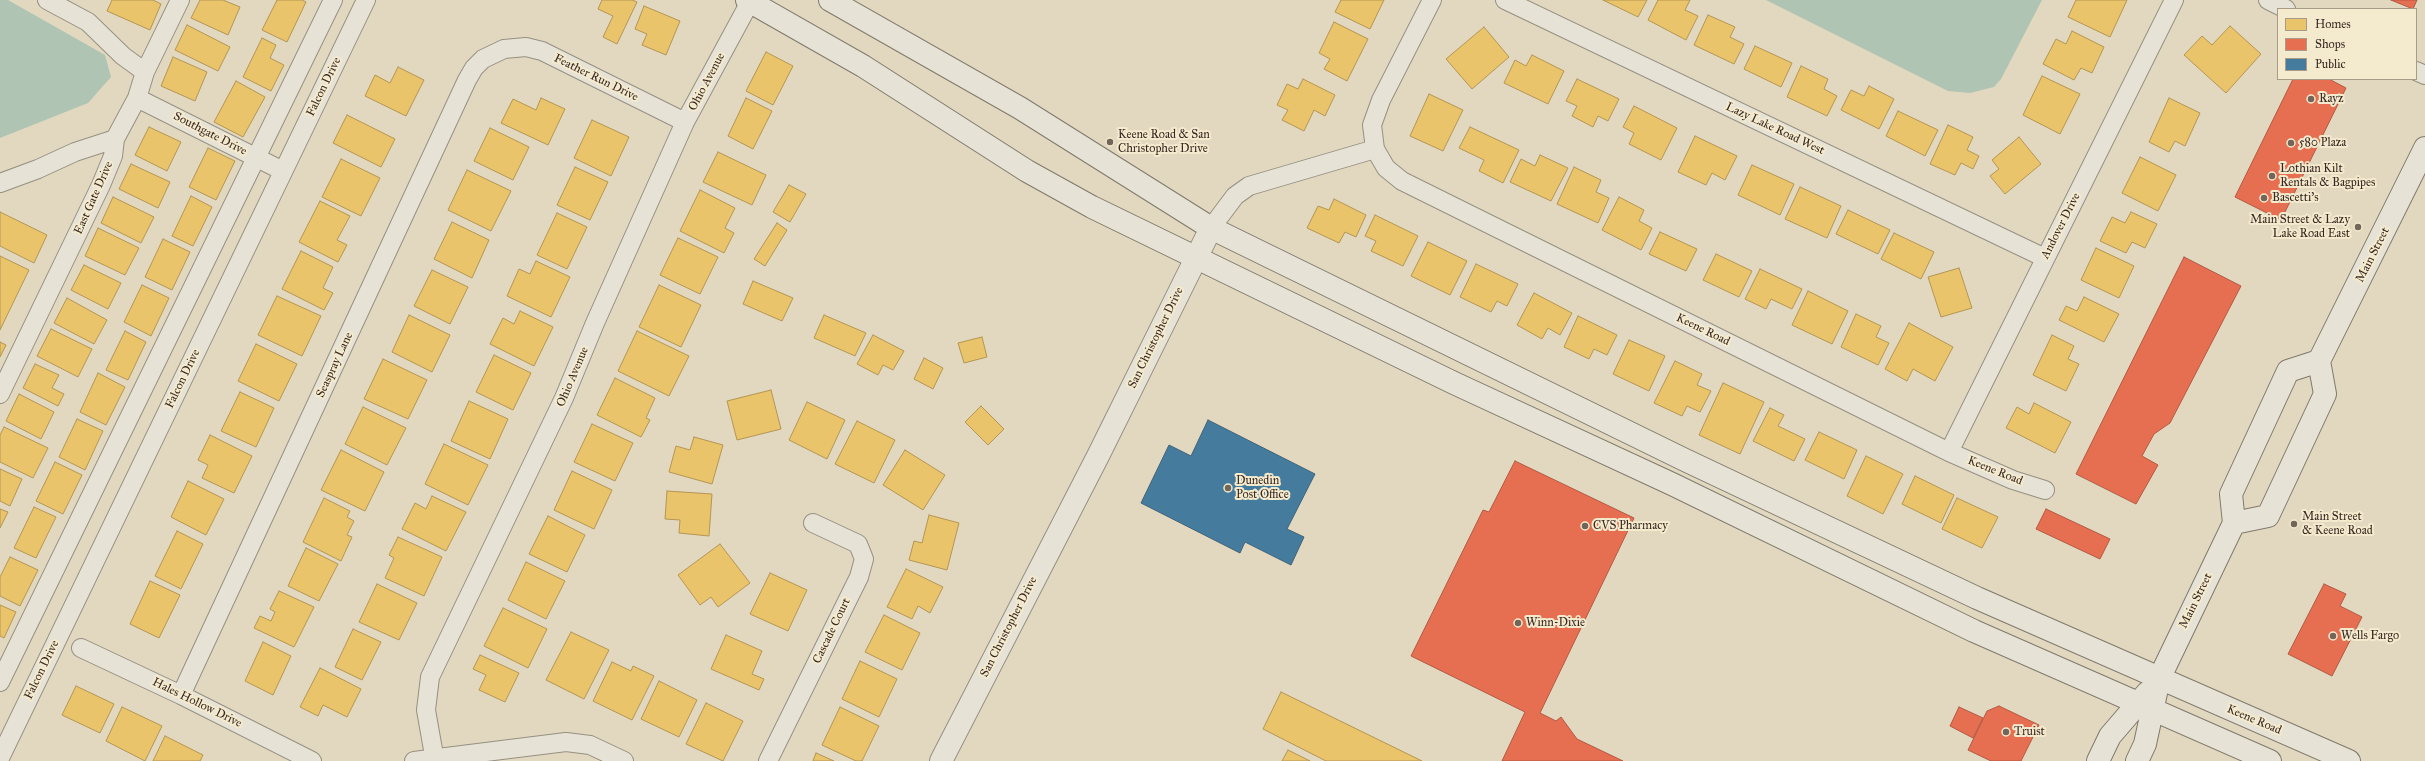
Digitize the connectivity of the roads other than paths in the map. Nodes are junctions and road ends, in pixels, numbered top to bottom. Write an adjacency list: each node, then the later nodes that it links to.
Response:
1 (47, 0): 13 (street)
2 (180, 0): 13 (street, East Gate Drive)
3 (333, 0): 19 (street)
4 (366, 0): 20 (street, Falcon Drive)
5 (750, 0): 15 (street, Ohio Avenue); 23 (main road)
6 (830, 0): 22 (main road, Keene Road)
7 (1432, 0): 18 (street)
8 (1505, 0): 24 (street, Lazy Lake Road West)
9 (2174, 0): 24 (street, Andover Drive)
10 (2268, 0): 11 (street)
11 (2284, 8)
12 (504, 49): 15 (street, Feather Run Drive); 34 (street, Seaspray Lane)
13 (144, 72): 14 (street, East Gate Drive)
14 (137, 98): 16 (street, East Gate Drive); 19 (street, Southgate Drive)
15 (685, 122): 37 (street, Ohio Avenue)
16 (115, 139): 21 (street); 26 (street, East Gate Drive)
17 (2425, 148): 25 (main road, Main Street)
18 (1375, 149): 22 (street, San Christopher Drive); 27 (street, Keene Road)
19 (257, 157): 20 (street, Southgate Drive); 33 (street)
20 (283, 171): 36 (street, Falcon Drive)
21 (0, 183)
22 (1211, 228): 23 (main road, San Christopher Drive); 32 (main road, Keene Road)
23 (1196, 258): 35 (main road); 42 (main road, San Christopher Drive)
24 (2045, 258): 27 (street, Andover Drive)
25 (2319, 361): 30 (main road); 30 (main road)
26 (0, 394)
27 (1949, 452): 28 (street, Keene Road)
28 (2045, 490)
29 (813, 523): 41 (street, Cascade Court)
30 (2234, 523): 32 (main road, Main Street)
31 (81, 648): 34 (street, Hales Hollow Drive)
32 (2159, 679): 35 (main road, Main Street); 46 (main road, Keene Road)
33 (0, 682)
34 (181, 695): 38 (street, Hales Hollow Drive)
35 (2145, 708): 43 (main road, Main Street); 44 (main road, Main Street); 45 (main road)
36 (0, 758)
37 (435, 759): 39 (street); 40 (street)
38 (312, 761)
39 (414, 761)
40 (624, 761)
41 (768, 761)
42 (941, 761)
43 (2098, 761)
44 (2137, 761)
45 (2270, 761)
46 (2349, 761)

